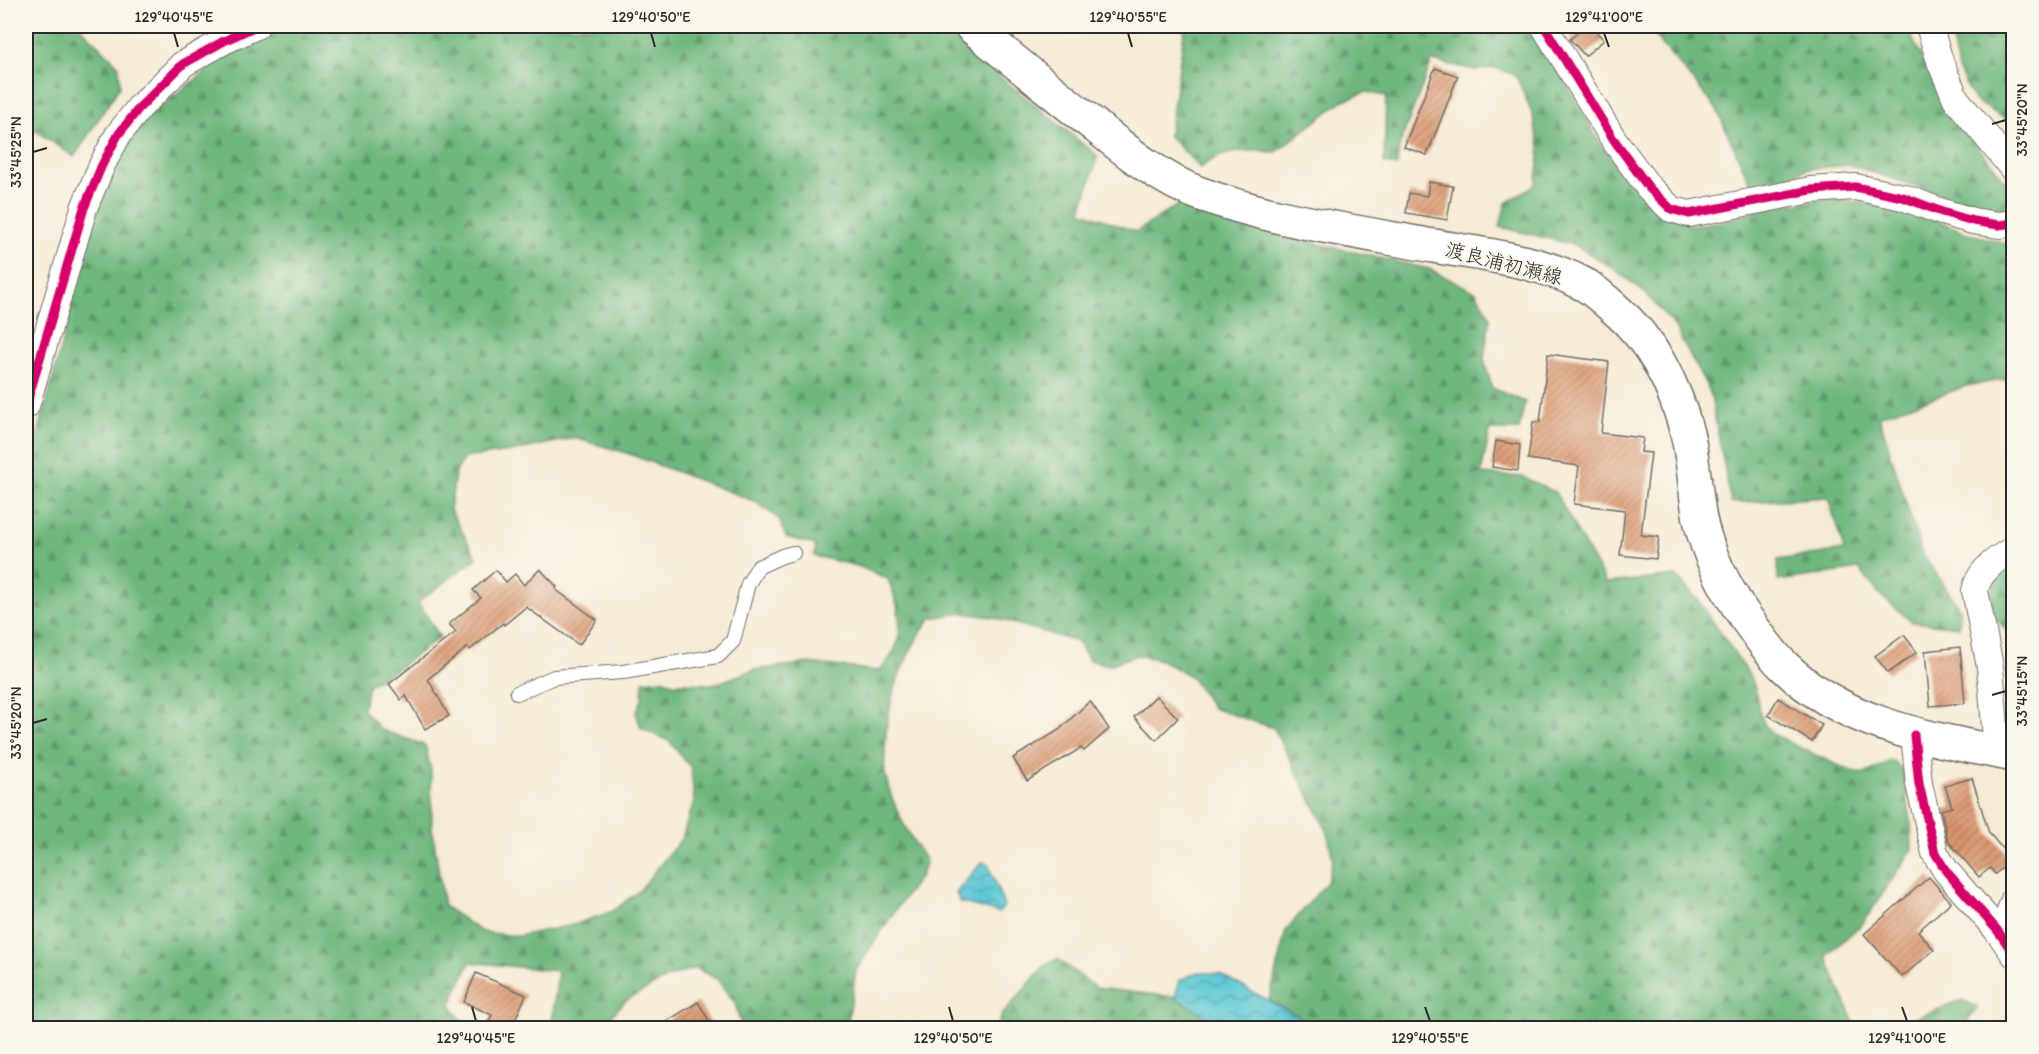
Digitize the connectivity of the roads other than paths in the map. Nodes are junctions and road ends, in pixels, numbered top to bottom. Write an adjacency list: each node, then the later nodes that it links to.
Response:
1 (256, 26): 7 (street)
2 (971, 26): 11 (main road, 渡良浦初瀬線)
3 (1544, 26): 6 (street)
4 (1929, 26): 5 (street)
5 (2013, 170)
6 (2013, 223)
7 (26, 406)
8 (2013, 549): 12 (street)
9 (793, 553): 10 (lane)
10 (517, 693)
11 (1914, 735): 12 (main road, 渡良浦初瀬線); 14 (street)
12 (2005, 753)
13 (2013, 882): 14 (lane)
14 (1997, 930): 15 (street)
15 (2013, 954)

